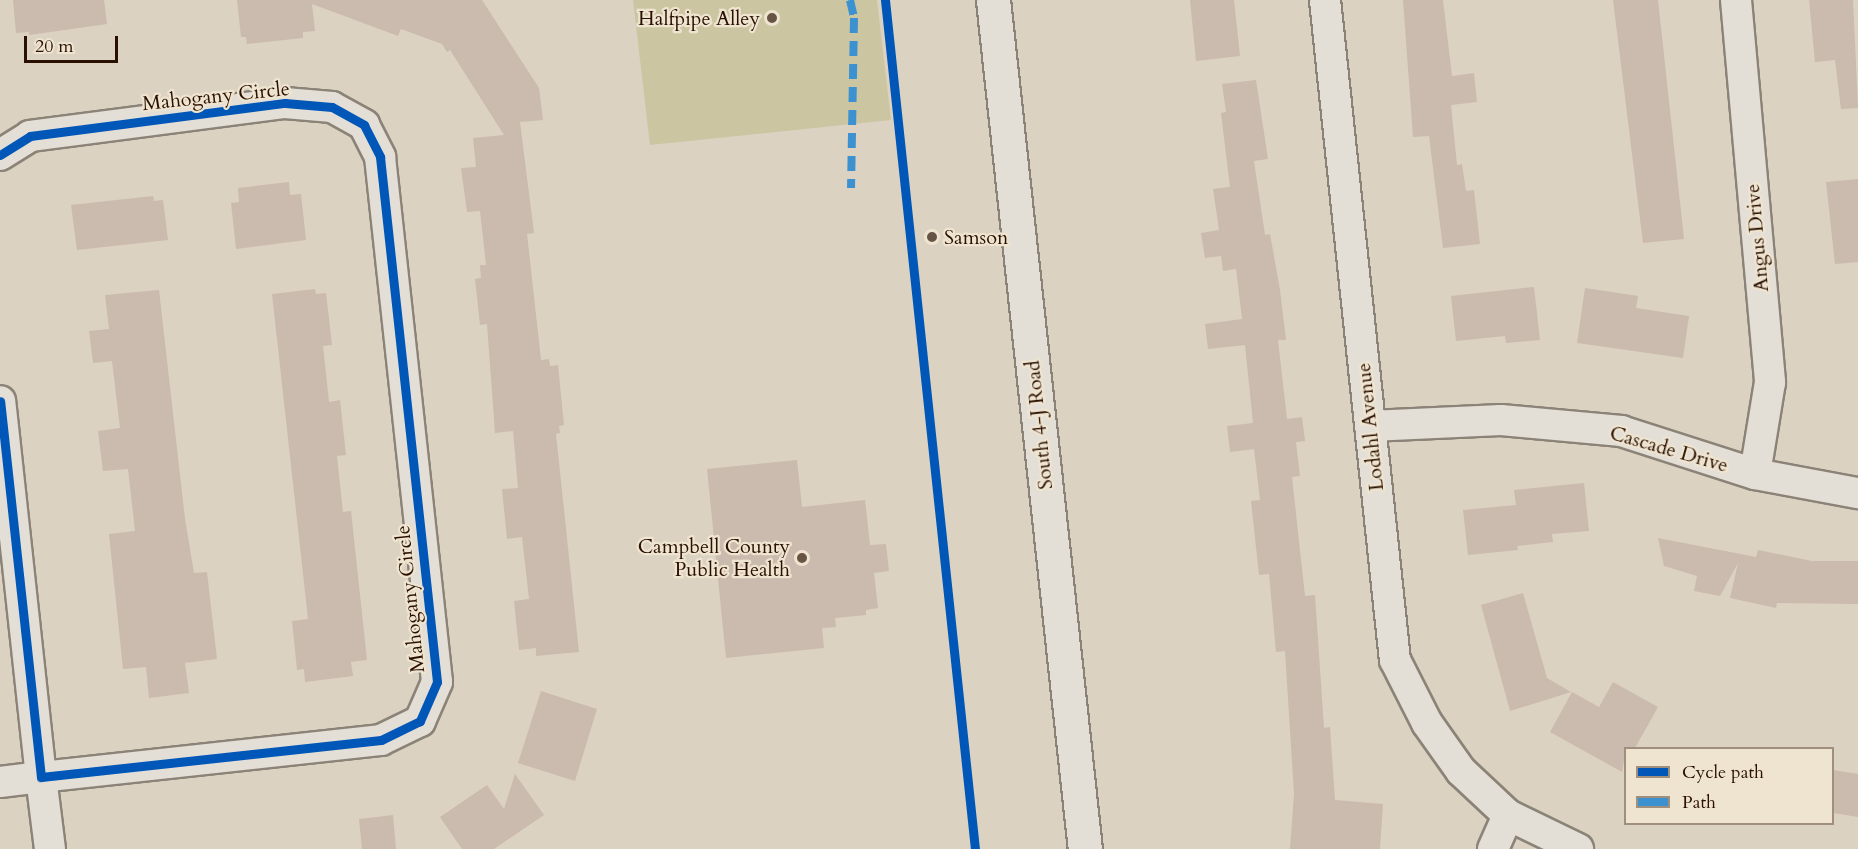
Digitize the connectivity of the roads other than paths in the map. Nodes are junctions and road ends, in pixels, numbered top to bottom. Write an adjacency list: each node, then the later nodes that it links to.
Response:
1 (993, 0): 13 (main road, South 4-J Road)
2 (1325, 0): 6 (street, Lodahl Avenue)
3 (1736, 0): 7 (street, Angus Drive)
4 (0, 155): 9 (street, Mahogany Circle)
5 (0, 401): 9 (street)
6 (1370, 426): 7 (street, Cascade Drive); 11 (street, Lodahl Avenue)
7 (1755, 474): 8 (street, Cascade Drive)
8 (1858, 492)
9 (41, 777): 10 (street, Mahogany Circle); 12 (street)
10 (0, 782)
11 (1508, 815): 14 (street); 15 (street, Lodahl Avenue)
12 (50, 849)
13 (1085, 849)
14 (1493, 849)
15 (1578, 849)

